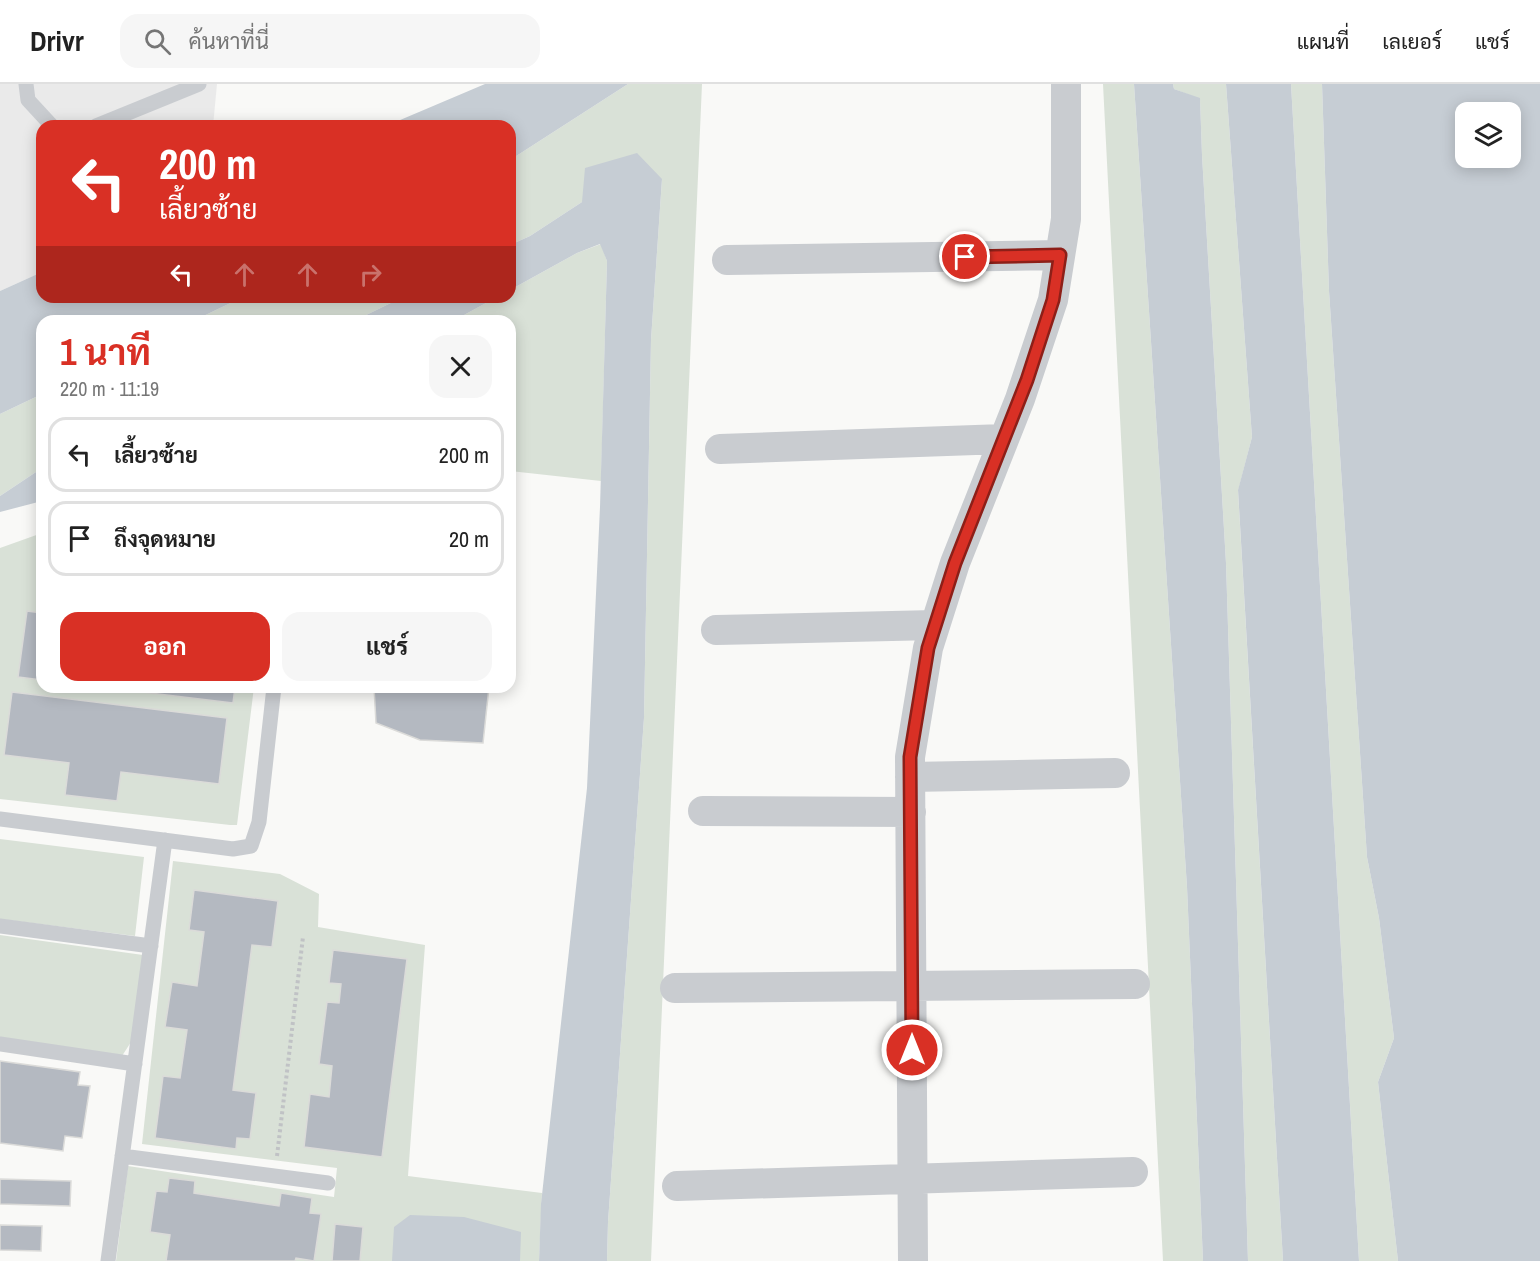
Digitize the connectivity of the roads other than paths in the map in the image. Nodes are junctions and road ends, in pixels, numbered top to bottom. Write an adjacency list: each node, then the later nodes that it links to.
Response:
1 (26, 84): 4 (lane)
2 (199, 84): 5 (lane)
3 (1066, 84): 6 (street)
4 (46, 120)
5 (111, 120)
6 (1060, 255): 7 (street); 8 (street)
7 (727, 260)
8 (1004, 440): 9 (street); 10 (street)
9 (720, 449)
10 (935, 625): 11 (street); 14 (street)
11 (716, 630)
12 (273, 693): 18 (lane)
13 (1115, 773): 14 (street)
14 (910, 777): 16 (street)
15 (703, 811): 16 (street)
16 (910, 812): 22 (street)
17 (0, 819): 18 (lane)
18 (165, 840): 20 (lane)
19 (0, 926): 20 (lane)
20 (151, 946): 25 (lane)
21 (1135, 984): 22 (street)
22 (911, 986): 23 (street); 28 (street)
23 (675, 988)
24 (0, 1044): 25 (lane)
25 (135, 1064): 26 (lane)
26 (122, 1156): 29 (lane); 31 (lane)
27 (1133, 1172): 28 (street)
28 (912, 1179): 30 (street); 32 (street)
29 (328, 1183)
30 (676, 1186)
31 (108, 1261)
32 (913, 1261)

